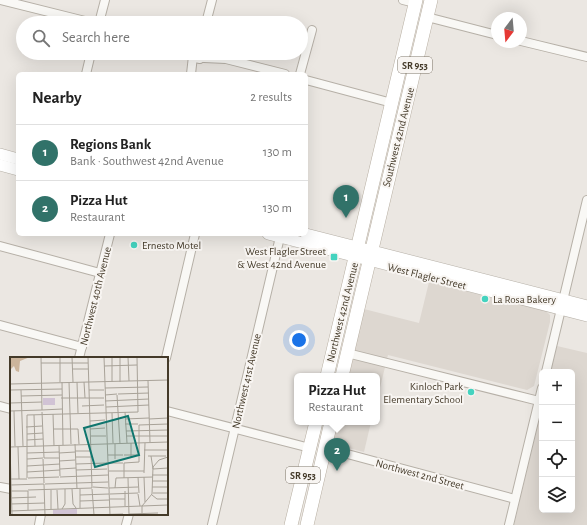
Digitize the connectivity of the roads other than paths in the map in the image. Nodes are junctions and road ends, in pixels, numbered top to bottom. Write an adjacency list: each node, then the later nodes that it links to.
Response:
1 (1, 0): 7 (street)
2 (18, 0): 7 (street)
3 (105, 0): 9 (street)
4 (212, 0): 10 (street)
5 (431, 0): 11 (main road, Southwest 42nd Avenue / SR 953)
6 (413, 1): 11 (main road); 27 (main road, Southwest 42nd Avenue / SR 953)
7 (28, 5): 8 (street)
8 (68, 16)
9 (101, 16)
10 (208, 16)
11 (427, 17): 13 (street); 30 (main road, Southwest 42nd Avenue / SR 953)
12 (312, 30): 15 (street)
13 (491, 33)
14 (527, 42): 16 (street)
15 (308, 45)
16 (587, 57)
17 (89, 60): 22 (street)
18 (192, 60): 23 (street)
19 (202, 60): 24 (street)
20 (233, 60): 25 (street)
21 (304, 60): 26 (street)
22 (86, 72)
23 (191, 72)
24 (196, 72)
25 (278, 72)
26 (301, 72)
27 (398, 76): 29 (main road, Southwest 42nd Avenue / SR 953); 30 (main road)
28 (308, 81): 29 (street)
29 (392, 103): 31 (main road); 44 (main road, Southwest 42nd Avenue / SR 953)
30 (405, 106): 31 (main road, Southwest 42nd Avenue / SR 953)
31 (400, 130): 44 (main road, Southwest 42nd Avenue / SR 953)
32 (0, 154): 33 (main road)
33 (16, 158)
34 (0, 165): 35 (main road)
35 (16, 169)
36 (587, 200): 37 (street)
37 (584, 221): 46 (street)
38 (308, 235): 44 (main road, West Flagler Street)
39 (109, 236): 45 (street, Northwest 40th Avenue)
40 (195, 236): 53 (street)
41 (276, 236): 42 (main road, West Flagler Street)
42 (280, 237): 44 (main road, West Flagler Street); 64 (street, Northwest 41st Avenue)
43 (0, 246): 45 (street)
44 (363, 254): 46 (main road, West Flagler Street); 51 (main road, Northwest 42nd Avenue / SR 953); 55 (main road, Northwest 42nd Avenue / SR 953)
45 (100, 273): 50 (street, Northwest 40th Avenue)
46 (562, 305): 47 (main road, West Flagler Street); 48 (main road, West Flagler Street); 54 (street)
47 (587, 306)
48 (587, 316)
49 (0, 325): 50 (street)
50 (82, 347): 52 (street, Northwest 40th Avenue)
51 (347, 353): 56 (main road, Northwest 42nd Avenue / SR 953); 57 (street)
52 (79, 357)
53 (166, 357)
54 (547, 369)
55 (328, 373)
56 (343, 373)
57 (539, 401): 69 (street)
58 (0, 406): 59 (street)
59 (10, 409)
60 (168, 410): 64 (street)
61 (315, 425): 66 (main road)
62 (315, 425): 65 (main road, SR 953)
63 (330, 425): 66 (main road, SR 953)
64 (235, 428): 65 (street); 74 (street, Northwest 41st Avenue)
65 (310, 448): 75 (main road, SR 953)
66 (325, 448): 69 (street, Northwest 2nd Street); 76 (main road, SR 953)
67 (0, 487): 68 (street)
68 (10, 489)
69 (515, 499): 77 (street)
70 (41, 515): 72 (street)
71 (129, 515): 73 (street)
72 (38, 525)
73 (126, 525)
74 (212, 525)
75 (292, 525)
76 (307, 525)
77 (509, 525)

